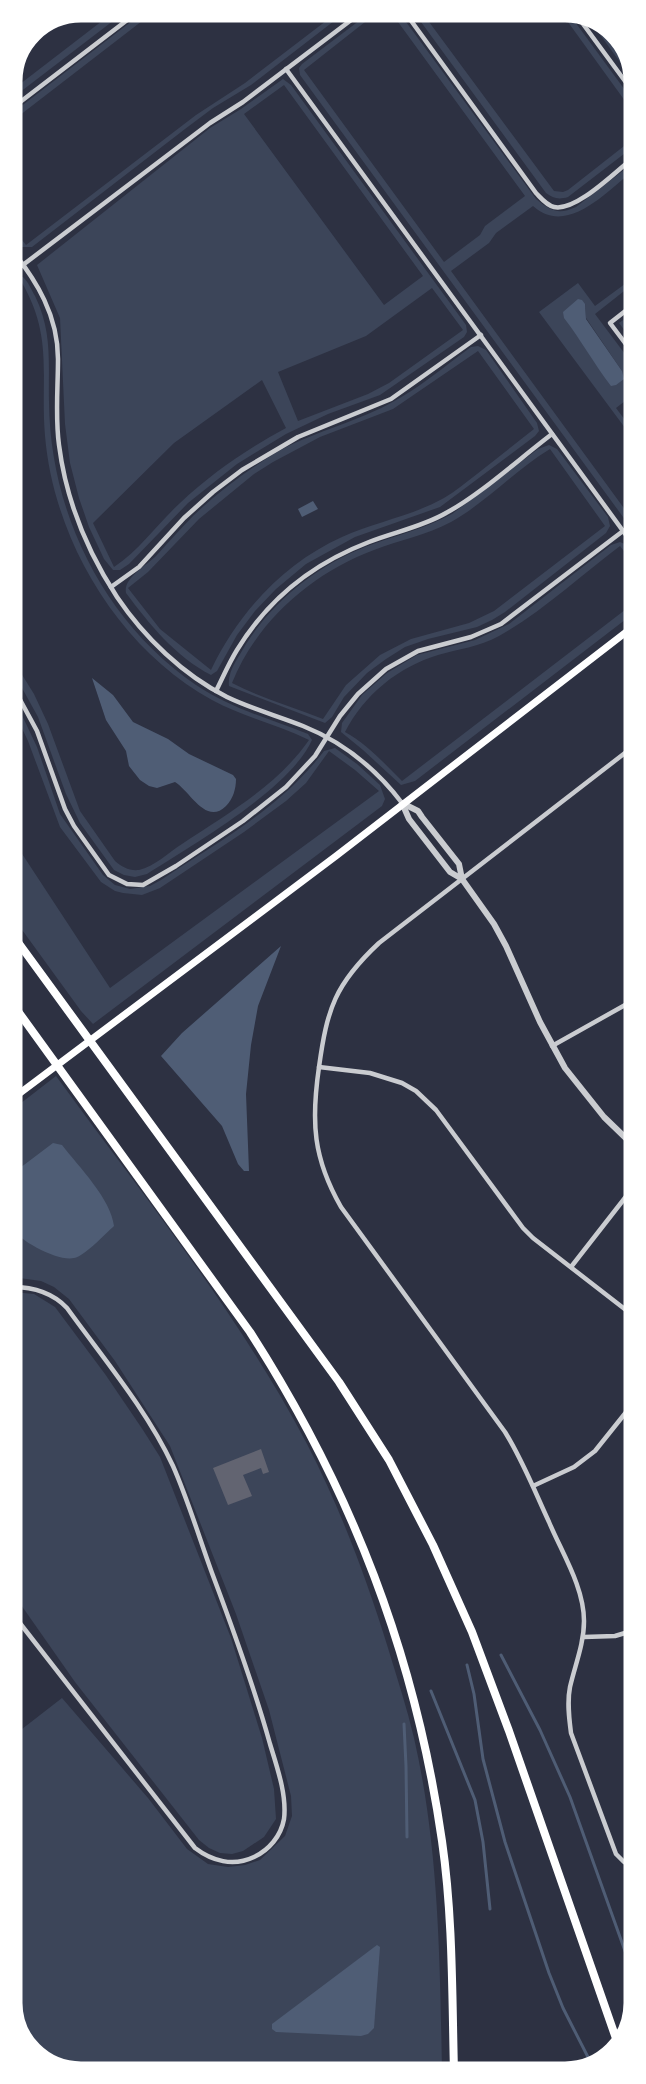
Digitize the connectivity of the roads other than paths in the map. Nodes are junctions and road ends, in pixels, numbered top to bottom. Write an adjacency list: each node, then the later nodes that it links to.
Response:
1 (125, 21): 7 (street)
2 (350, 21): 5 (street)
3 (411, 21): 8 (street)
4 (583, 24): 6 (street)
5 (286, 69): 10 (street); 13 (street)
6 (625, 81)
7 (21, 101)
8 (625, 164)
9 (21, 262): 10 (street)
10 (24, 266): 11 (street); 18 (street)
11 (21, 268)
12 (625, 311): 14 (street)
13 (481, 335): 15 (street); 18 (street)
14 (625, 344)
15 (552, 434): 16 (street); 20 (street)
16 (623, 531): 17 (street); 22 (street)
17 (625, 534)
18 (111, 587): 20 (street)
19 (625, 633): 24 (main road)
20 (216, 691): 22 (street)
21 (21, 701): 22 (street)
22 (326, 737): 24 (street)
23 (625, 753): 25 (street)
24 (402, 803): 25 (street); 25 (street); 31 (main road)
25 (462, 879): 29 (street); 30 (street)
26 (21, 946): 43 (highway)
27 (625, 1005): 29 (street)
28 (21, 1015): 44 (highway)
29 (552, 1046): 32 (street)
30 (319, 1067): 34 (street); 38 (street)
31 (21, 1091)
32 (625, 1137)
33 (625, 1197): 34 (street)
34 (571, 1267): 36 (street)
35 (21, 1288): 39 (street)
36 (625, 1309)
37 (625, 1414): 38 (street)
38 (533, 1486): 41 (street)
39 (21, 1625)
40 (625, 1633): 41 (street)
41 (584, 1637): 42 (street)
42 (625, 1862)
43 (614, 2037)
44 (454, 2063)

